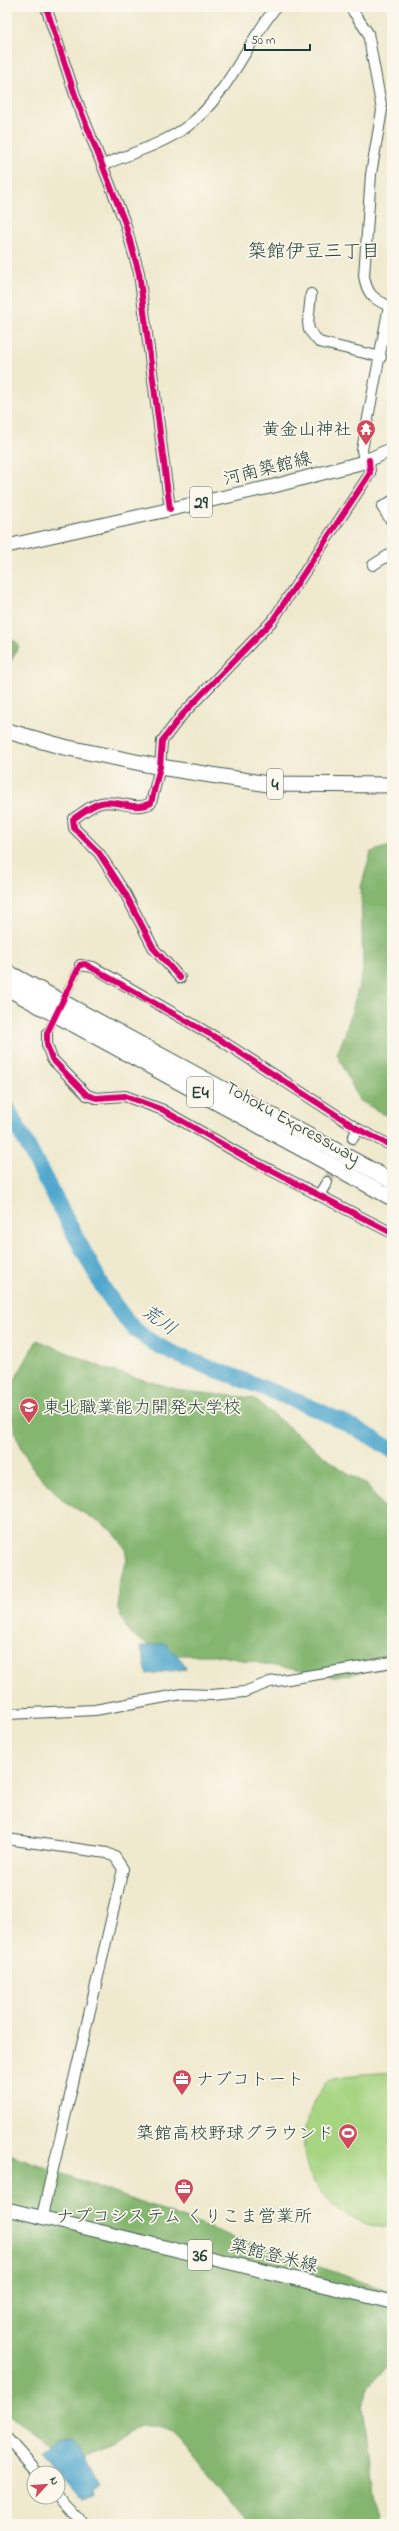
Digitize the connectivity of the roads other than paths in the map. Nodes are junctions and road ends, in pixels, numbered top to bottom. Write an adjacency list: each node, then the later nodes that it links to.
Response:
1 (46, 7): 4 (street)
2 (276, 7): 4 (street)
3 (350, 7): 6 (street)
4 (103, 165): 10 (street)
5 (311, 294): 6 (street)
6 (381, 357): 8 (street)
7 (392, 448): 8 (main road, 河南築館線 / 29)
8 (366, 461): 10 (main road, 河南築館線 / 29); 16 (street)
9 (392, 501): 11 (street)
10 (170, 509): 12 (main road, 河南築館線 / 29)
11 (392, 522)
12 (7, 546)
13 (392, 553): 14 (street)
14 (373, 565)
15 (7, 731): 16 (highway, 4)
16 (160, 767): 17 (highway, 4); 20 (street)
17 (392, 785)
18 (80, 965): 23 (street)
19 (7, 972): 24 (highway, Tohoku Expressway / E4)
20 (180, 978)
21 (7, 988): 27 (highway, Tohoku Expressway / E4)
22 (48, 1034): 26 (street)
23 (392, 1146)
24 (392, 1181)
25 (328, 1182): 26 (street)
26 (319, 1195): 28 (street)
27 (392, 1198)
28 (392, 1233)
29 (392, 1662): 30 (street)
30 (7, 1714)
31 (7, 1839): 33 (street)
32 (7, 2209): 33 (main road, 築館登米線 / 36)
33 (42, 2216): 34 (main road, 築館登米線 / 36)
34 (392, 2302)
35 (7, 2438): 36 (street)
36 (31, 2465)
37 (66, 2505): 38 (street)
38 (84, 2524)

